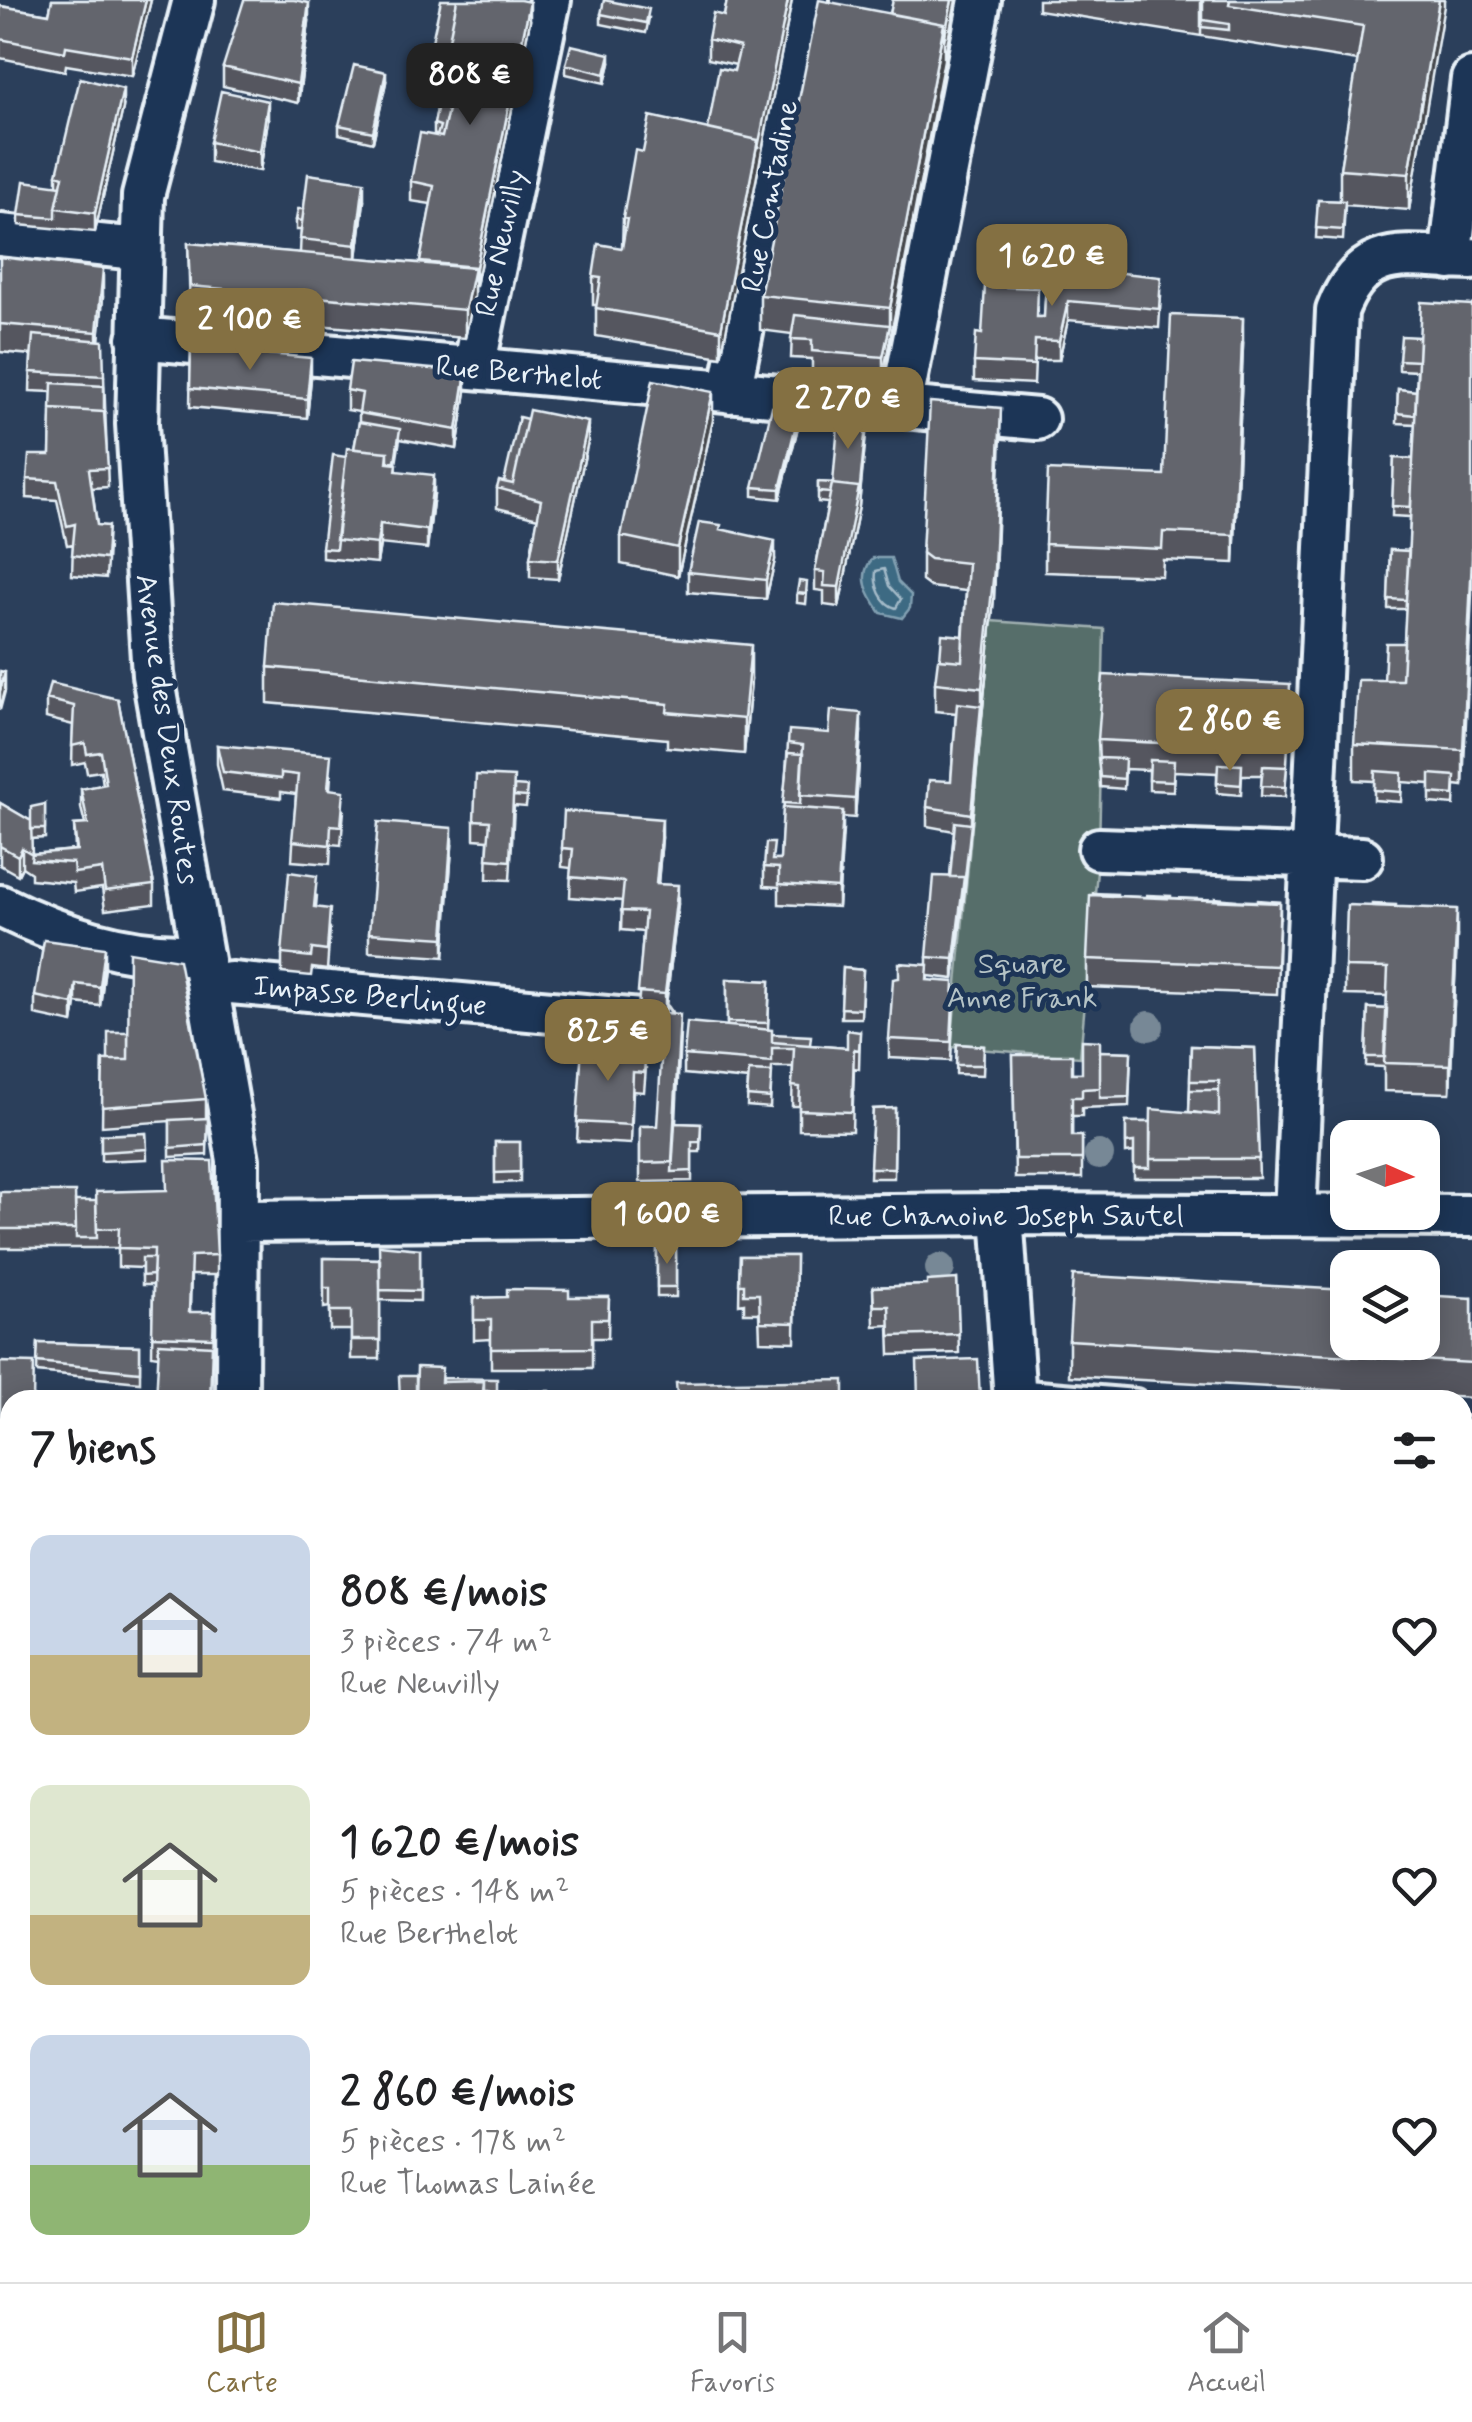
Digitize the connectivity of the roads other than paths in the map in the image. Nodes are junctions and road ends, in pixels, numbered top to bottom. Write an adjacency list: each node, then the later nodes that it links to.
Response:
1 (194, 0): 7 (street, Avenue des Deux Routes)
2 (550, 0): 10 (street, Rue Neuvilly)
3 (808, 0): 11 (street, Rue Comtadine)
4 (980, 0): 12 (street)
5 (1472, 79): 8 (street)
6 (0, 236): 7 (street)
7 (138, 249): 9 (street, Avenue des Deux Routes)
8 (1461, 259): 15 (street)
9 (138, 338): 10 (street, Rue Berthelot); 18 (street, Avenue des Deux Routes)
10 (474, 368): 11 (street, Rue Berthelot)
11 (730, 392): 12 (street, Rue Berthelot)
12 (901, 407): 13 (street, Rue Berthelot)
13 (1037, 419)
14 (1100, 849): 15 (street)
15 (1312, 856): 16 (street); 21 (street)
16 (1362, 858)
17 (0, 906): 18 (street, Impasse Berlingue)
18 (206, 971): 19 (street, Impasse Berlingue); 23 (street, Avenue des Deux Routes)
19 (651, 1020)
20 (1002, 1214): 21 (street, Rue Chanoine Joseph Sautel); 23 (street, Rue Chanoine Joseph Sautel); 25 (street)
21 (1295, 1214): 22 (street, Rue Chanoine Joseph Sautel)
22 (1472, 1216)
23 (240, 1221): 24 (street, Avenue des Deux Routes)
24 (237, 1390)
25 (1014, 1390)

